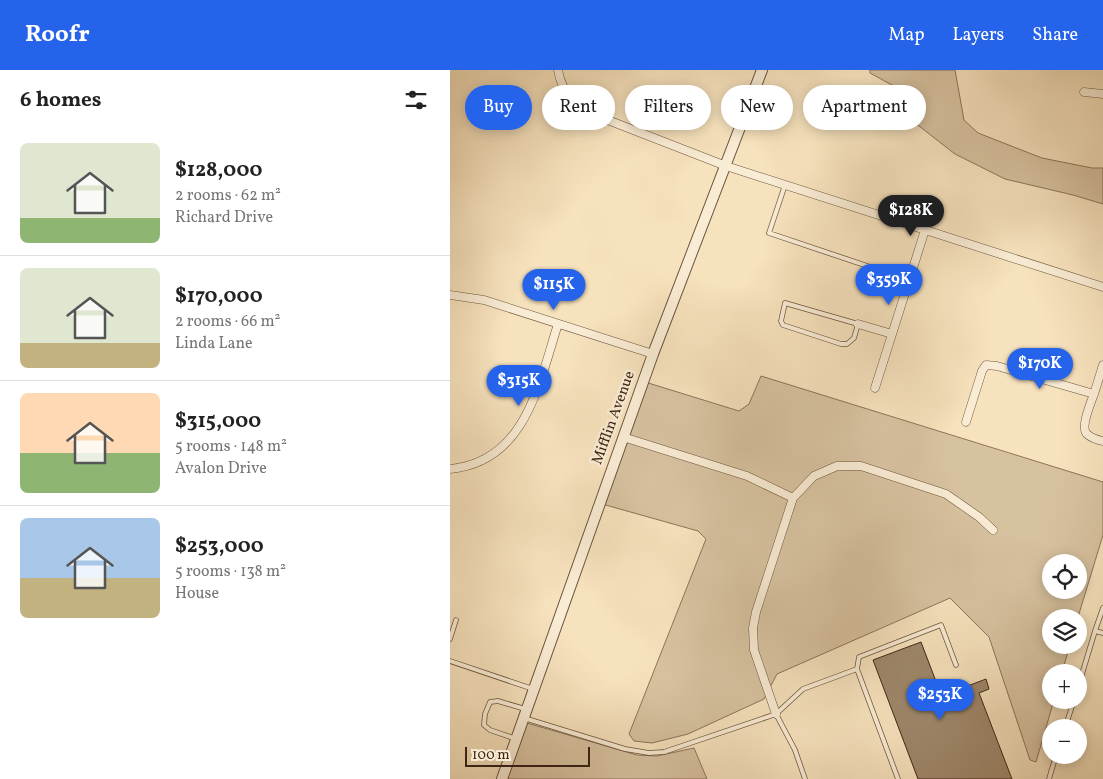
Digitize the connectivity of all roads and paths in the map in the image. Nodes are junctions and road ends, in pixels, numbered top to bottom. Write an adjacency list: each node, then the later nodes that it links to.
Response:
1 (558, 70): 5 (street)
2 (762, 70): 5 (street, Mifflin Avenue)
3 (1084, 92): 4 (street)
4 (1103, 94)
5 (726, 166): 6 (street); 14 (street, Mifflin Avenue)
6 (786, 185): 7 (street); 8 (lane)
7 (925, 230): 8 (street); 9 (street)
8 (909, 280): 13 (street)
9 (1103, 287)
10 (450, 295): 11 (street)
11 (558, 324): 14 (street); 21 (street)
12 (858, 324): 12 (lane); 13 (street)
13 (892, 334): 16 (street)
14 (653, 354): 19 (street, Mifflin Avenue)
15 (1103, 365): 17 (street)
16 (875, 388)
17 (1094, 394): 18 (street); 20 (street)
18 (966, 422)
19 (623, 437): 22 (street); 33 (street, Mifflin Avenue)
20 (1103, 441)
21 (450, 469)
22 (793, 498): 23 (street); 35 (street)
23 (993, 530)
24 (1103, 608): 26 (lane)
25 (456, 620): 28 (lane)
26 (1096, 630): 27 (lane); 30 (lane)
27 (1103, 633)
28 (450, 638)
29 (450, 661): 33 (lane)
30 (1085, 664)
31 (956, 665): 32 (lane)
32 (857, 669): 35 (lane); 40 (lane)
33 (533, 690): 34 (street, Mifflin Avenue)
34 (524, 714): 35 (lane); 36 (street, Mifflin Avenue); 36 (lane)
35 (776, 714): 39 (lane)
36 (516, 739): 38 (street, Mifflin Avenue)
37 (1053, 764): 41 (lane)
38 (502, 779)
39 (805, 779)
40 (898, 779)
41 (1049, 779)

